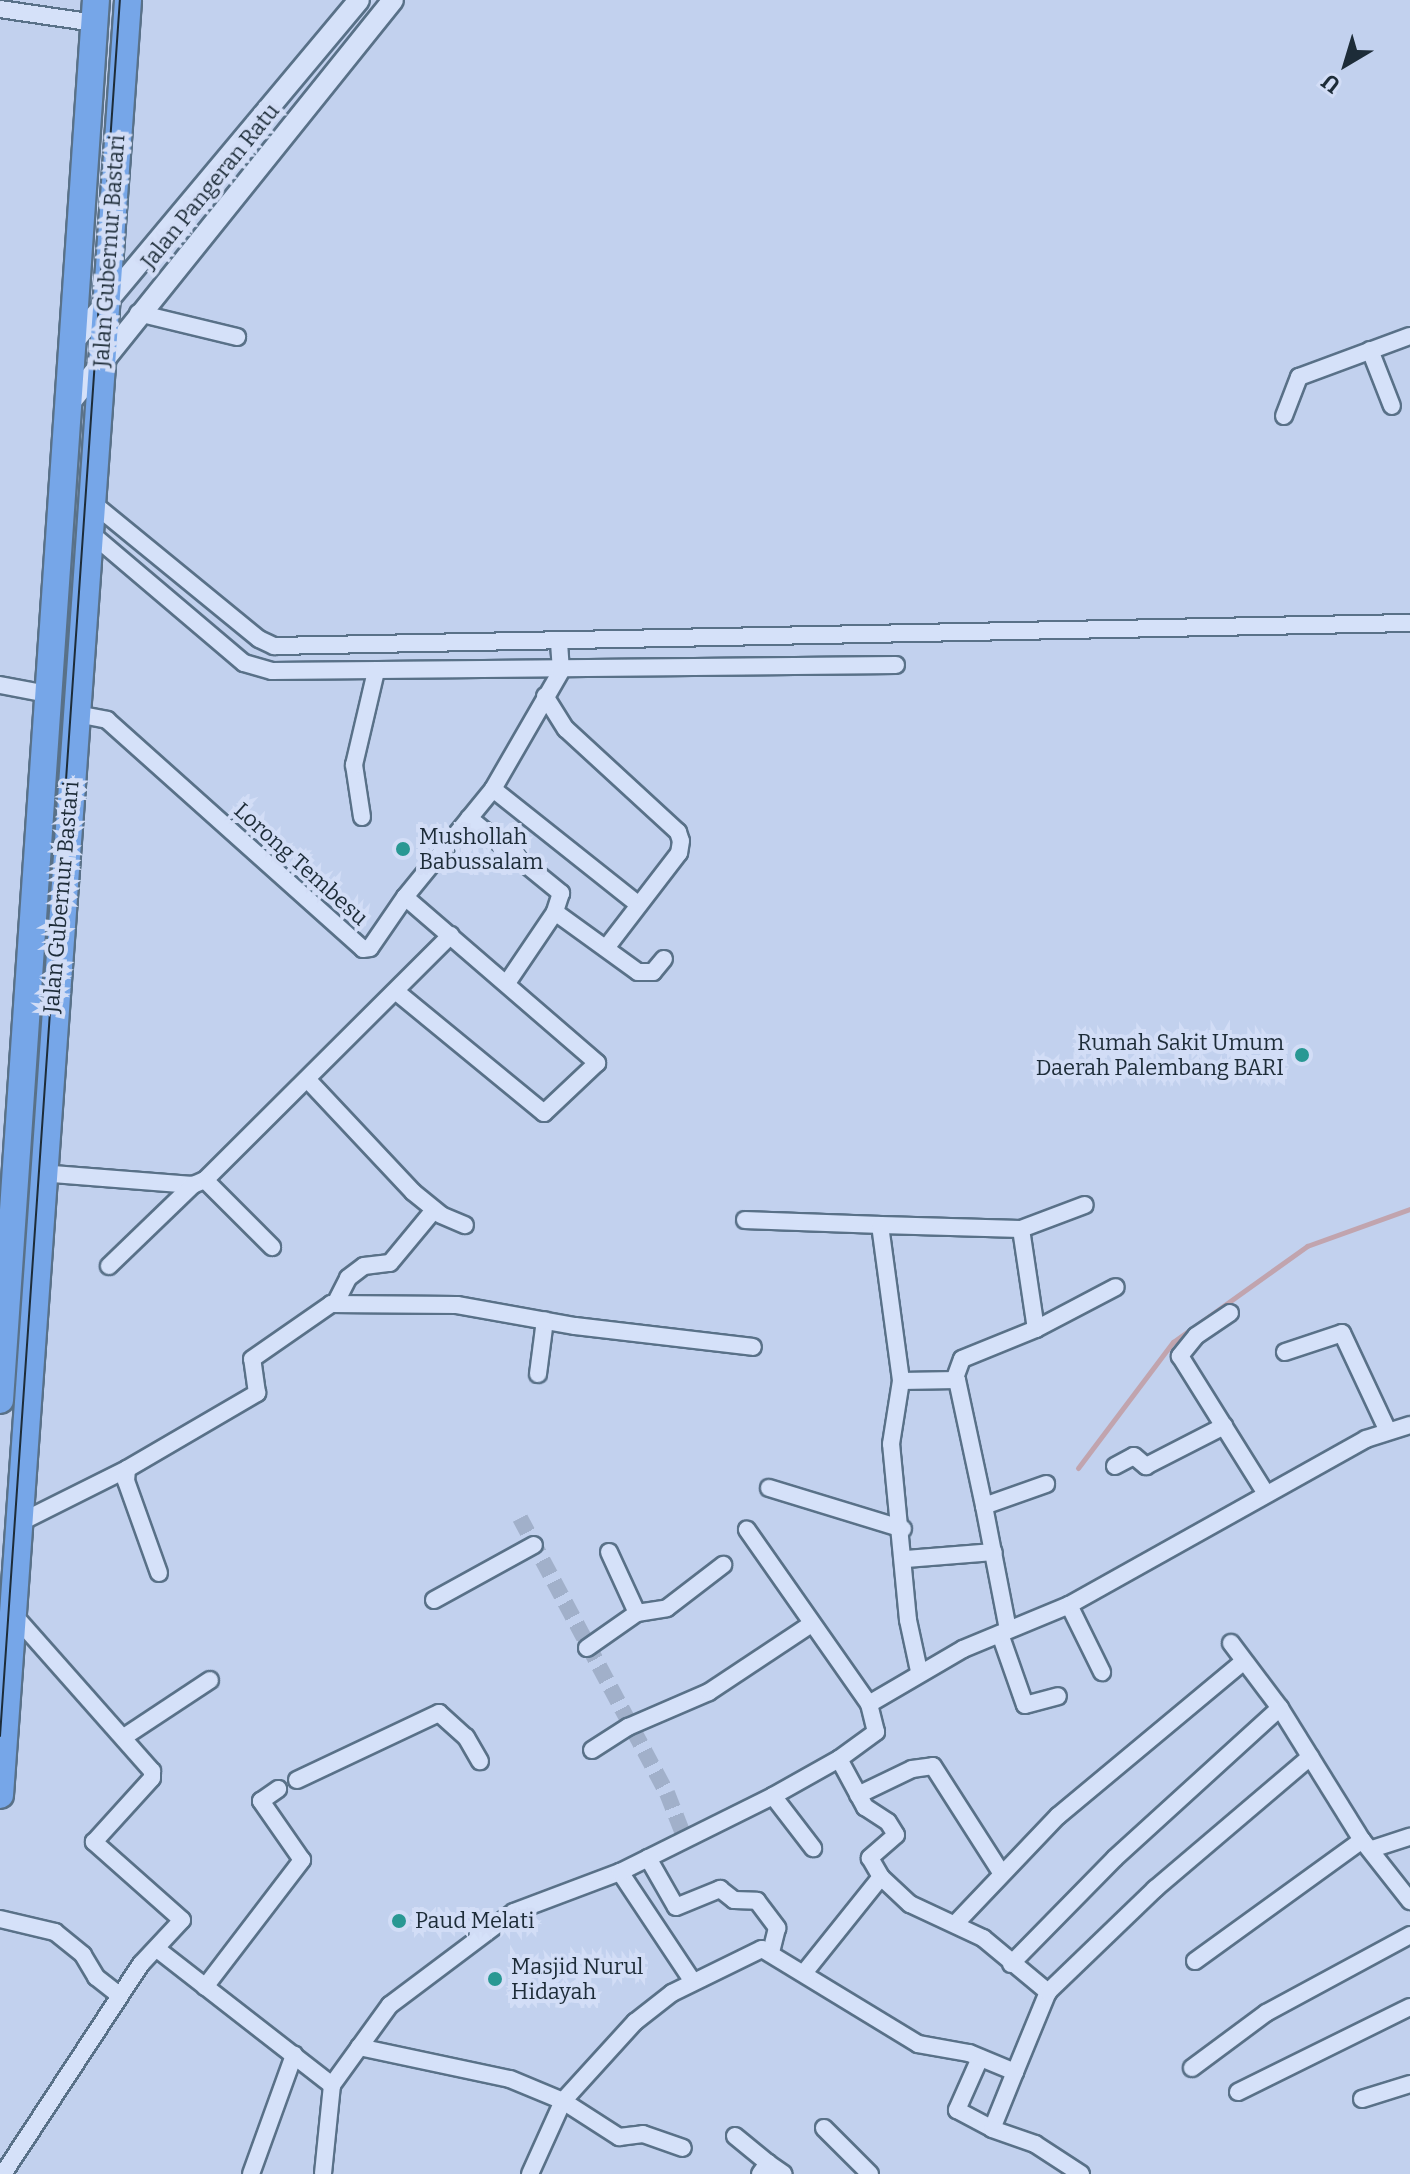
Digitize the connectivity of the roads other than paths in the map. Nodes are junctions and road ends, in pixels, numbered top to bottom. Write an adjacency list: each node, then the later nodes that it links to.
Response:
1 (128, 0): 6 (highway, Jalan Gubernur Bastari)
2 (359, 0): 6 (street, Jalan Pangeran Ratu)
3 (393, 0): 7 (street, Jalan Pangeran Ratu)
4 (0, 9): 5 (street)
5 (96, 11): 10 (highway, Jalan Gubernur Bastari)
6 (104, 307): 10 (street, Jalan Pangeran Ratu); 12 (highway, Jalan Gubernur Bastari)
7 (138, 313): 9 (street); 12 (street, Jalan Pangeran Ratu)
8 (1410, 336): 11 (street)
9 (237, 337)
10 (74, 341): 13 (highway, Jalan Gubernur Bastari)
11 (1370, 350): 14 (street); 15 (street)
12 (102, 361): 13 (street, Jalan Pangeran Ratu); 16 (highway, Jalan Gubernur Bastari)
13 (68, 405): 26 (highway, Jalan Gubernur Bastari)
14 (1392, 406)
15 (1284, 416)
16 (94, 504): 17 (highway, Jalan Gubernur Bastari); 19 (street)
17 (93, 535): 21 (street); 28 (highway, Jalan Gubernur Bastari)
18 (1410, 623): 20 (street)
19 (259, 639): 20 (street); 21 (street)
20 (559, 640): 24 (street)
21 (244, 663): 23 (street)
22 (896, 665): 24 (street)
23 (376, 671): 24 (street); 30 (street)
24 (561, 671): 27 (street)
25 (0, 685): 26 (street)
26 (48, 694): 34 (highway, Jalan Gubernur Bastari)
27 (545, 696): 29 (street); 33 (street)
28 (77, 714): 32 (street, Lorong Tembesu); 34 (highway, Jalan Gubernur Bastari)
29 (493, 789): 31 (street); 33 (street)
30 (362, 817)
31 (469, 818): 32 (street); 35 (street)
32 (405, 897): 36 (street)
33 (639, 905): 37 (street)
34 (46, 911): 42 (highway, Jalan Gubernur Bastari); 62 (highway, Jalan Gubernur Bastari)
35 (555, 912): 37 (street); 39 (street)
36 (451, 935): 39 (street); 40 (street)
37 (606, 948): 38 (street)
38 (664, 959)
39 (507, 983): 40 (street)
40 (398, 993): 41 (street)
41 (307, 1079): 43 (street); 45 (street)
42 (40, 1173): 43 (street); 72 (highway, Jalan Gubernur Bastari)
43 (199, 1182): 50 (street); 51 (street)
44 (1085, 1205): 49 (street)
45 (434, 1210): 47 (street); 53 (street)
46 (745, 1220): 48 (street)
47 (465, 1225)
48 (880, 1225): 49 (street); 61 (street)
49 (1021, 1229): 56 (street)
50 (272, 1247)
51 (109, 1266)
52 (1116, 1287): 56 (street)
53 (335, 1304): 55 (street); 67 (street)
54 (1230, 1313): 64 (street)
55 (545, 1320): 57 (street); 59 (street)
56 (1036, 1329): 60 (street)
57 (753, 1347)
58 (1285, 1352): 65 (street)
59 (538, 1374)
60 (955, 1378): 61 (street); 71 (street)
61 (901, 1381): 73 (street)
62 (0, 1398)
63 (1410, 1425): 65 (street)
64 (1224, 1426): 66 (street); 70 (street)
65 (1387, 1429): 70 (street)
66 (1115, 1466)
67 (127, 1469): 72 (street); 80 (street)
68 (1046, 1484): 71 (street)
69 (769, 1488): 73 (street)
70 (1265, 1492): 82 (street)
71 (984, 1506): 77 (street)
72 (19, 1523): 84 (highway, Jalan Gubernur Bastari)
73 (903, 1529): 78 (street)
74 (747, 1530): 85 (street)
75 (534, 1545): 81 (street)
76 (609, 1552): 83 (street)
77 (994, 1552): 78 (street); 86 (street)
78 (906, 1559): 90 (street)
79 (723, 1565): 83 (street)
80 (159, 1573)
81 (434, 1600)
82 (1069, 1605): 86 (street); 91 (street)
83 (637, 1613): 88 (street)
84 (14, 1615): 93 (highway, Jalan Gubernur Bastari); 97 (street)
85 (810, 1625): 95 (street); 98 (street)
86 (1004, 1632): 90 (street); 94 (street)
87 (1231, 1643): 89 (street)
88 (587, 1648)
89 (1244, 1661): 96 (street); 112 (street)
90 (919, 1671): 95 (street)
91 (1102, 1672)
92 (210, 1680): 97 (street)
93 (4, 1691): 104 (highway, Jalan Gubernur Bastari)
94 (1058, 1696)
95 (869, 1704): 100 (street)
96 (1280, 1708): 99 (street); 121 (street)
97 (124, 1737): 118 (street)
98 (592, 1750)
99 (1310, 1757): 108 (street); 125 (street)
100 (839, 1759): 105 (street); 106 (street)
101 (480, 1761): 102 (street)
102 (297, 1780)
103 (278, 1789): 124 (street)
104 (0, 1795)
105 (858, 1795): 112 (street); 113 (street)
106 (773, 1796): 109 (street); 110 (street)
107 (1410, 1837): 108 (street)
108 (1367, 1844): 114 (street); 120 (street)
109 (813, 1848)
110 (648, 1858): 111 (street); 119 (street)
111 (620, 1872): 123 (street); 128 (street)
112 (1002, 1874): 116 (street)
113 (881, 1877): 116 (street); 122 (street)
114 (1410, 1901)
115 (0, 1919): 126 (street)
116 (956, 1923): 121 (street)
117 (1410, 1935): 131 (street)
118 (157, 1949): 124 (street); 126 (street)
119 (771, 1952): 122 (street); 123 (street)
120 (1195, 1961)
121 (1011, 1964): 125 (street)
122 (804, 1973): 130 (street)
123 (693, 1982): 137 (street)
124 (205, 1987): 129 (street)
125 (1048, 1992): 132 (street)
126 (119, 1995): 143 (street)
127 (1410, 2007): 135 (street)
128 (359, 2047): 134 (street); 137 (street)
129 (294, 2055): 134 (street); 144 (street)
130 (980, 2058): 132 (street); 139 (street)
131 (1192, 2068)
132 (1015, 2072): 139 (street)
133 (1410, 2084): 136 (street)
134 (332, 2085): 145 (street)
135 (1238, 2092)
136 (1362, 2099)
137 (563, 2101): 141 (street); 146 (street)
138 (824, 2128): 148 (street)
139 (992, 2129): 149 (street)
140 (735, 2136): 142 (street)
141 (683, 2148)
142 (764, 2168): 147 (street)
143 (3, 2174)
144 (251, 2174)
145 (323, 2174)
146 (530, 2174)
147 (784, 2174)
148 (870, 2174)
149 (1081, 2174)

